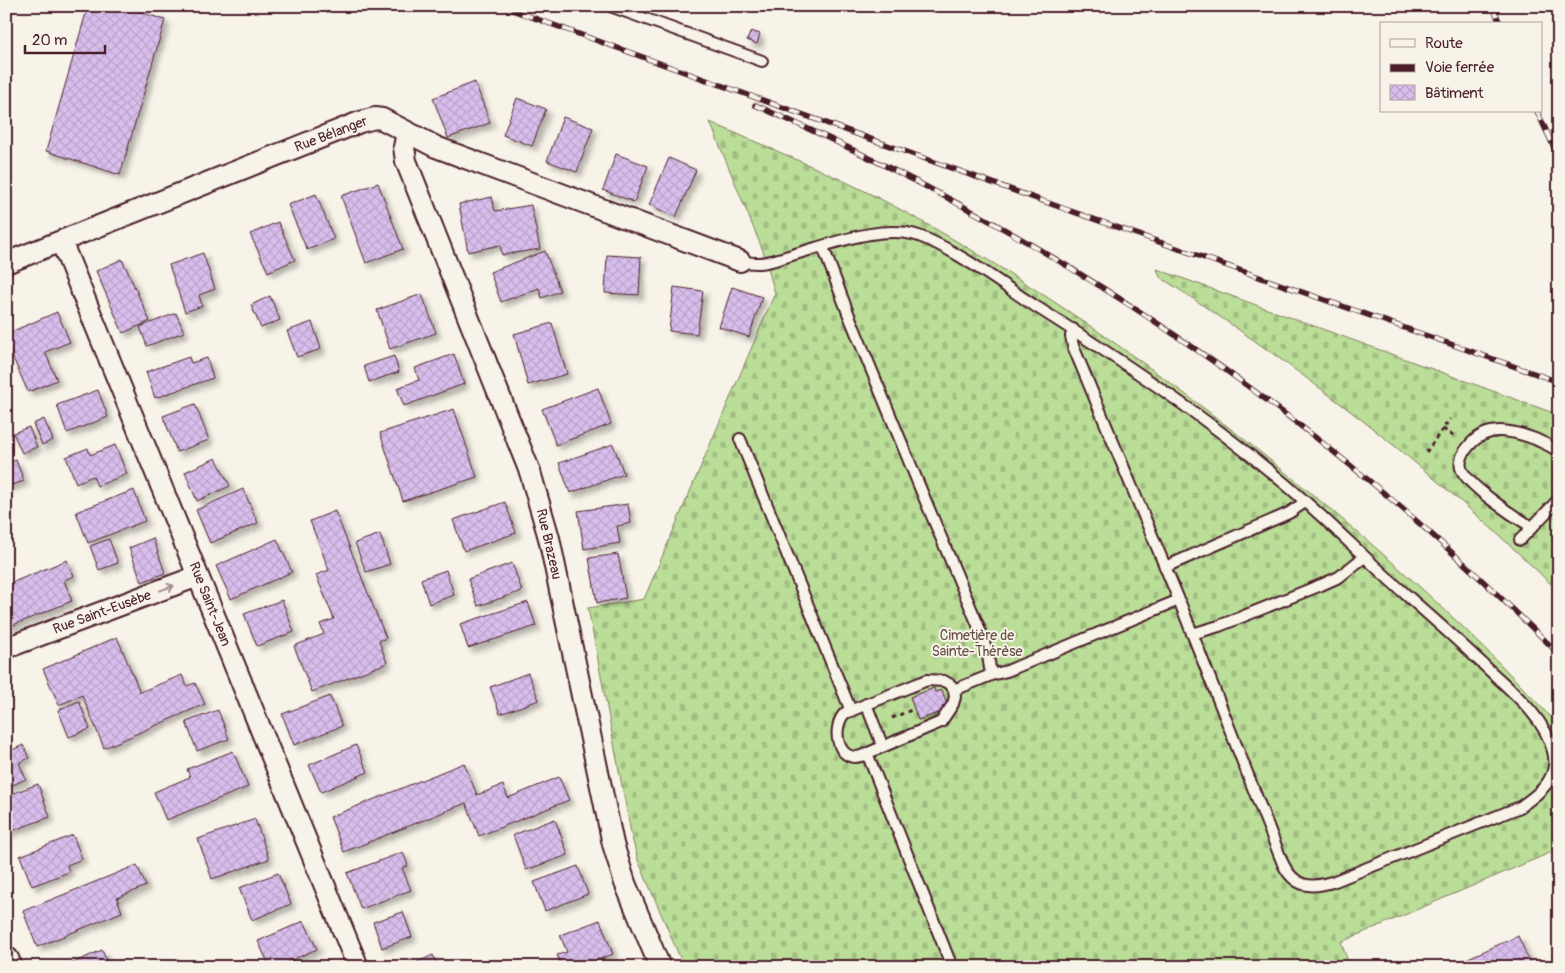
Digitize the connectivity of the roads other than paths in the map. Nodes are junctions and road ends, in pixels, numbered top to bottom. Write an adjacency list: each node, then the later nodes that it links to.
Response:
1 (610, 6): 2 (lane)
2 (762, 61)
3 (407, 133): 4 (street, Rue Bélanger); 6 (street, Rue Bélanger); 30 (street, Rue Brazeau)
4 (61, 241): 7 (street, Rue Bélanger); 17 (street, Rue Saint-Jean)
5 (823, 247): 6 (lane); 8 (lane); 21 (lane)
6 (740, 260)
7 (6, 263)
8 (1073, 329): 12 (lane); 16 (lane)
9 (740, 439): 24 (lane)
10 (1559, 452): 13 (lane)
11 (1559, 499): 13 (lane)
12 (1305, 502): 15 (lane); 16 (lane)
13 (1532, 527): 14 (lane)
14 (1520, 540)
15 (1364, 557): 19 (lane); 19 (lane)
16 (1165, 567): 18 (lane)
17 (198, 576): 20 (street, Rue Saint-Eusèbe, one-way to 17); 29 (street, Rue Saint-Jean)
18 (1179, 600): 19 (lane); 21 (lane)
19 (1192, 634)
20 (6, 648)
21 (991, 675): 22 (lane)
22 (954, 690): 23 (lane); 25 (lane)
23 (866, 704): 24 (lane); 25 (lane)
24 (851, 711): 26 (lane)
25 (883, 747): 26 (lane)
26 (867, 753): 31 (lane)
27 (6, 960): 28 (street)
28 (9, 967)
29 (358, 967)
30 (660, 967)
31 (952, 967)

